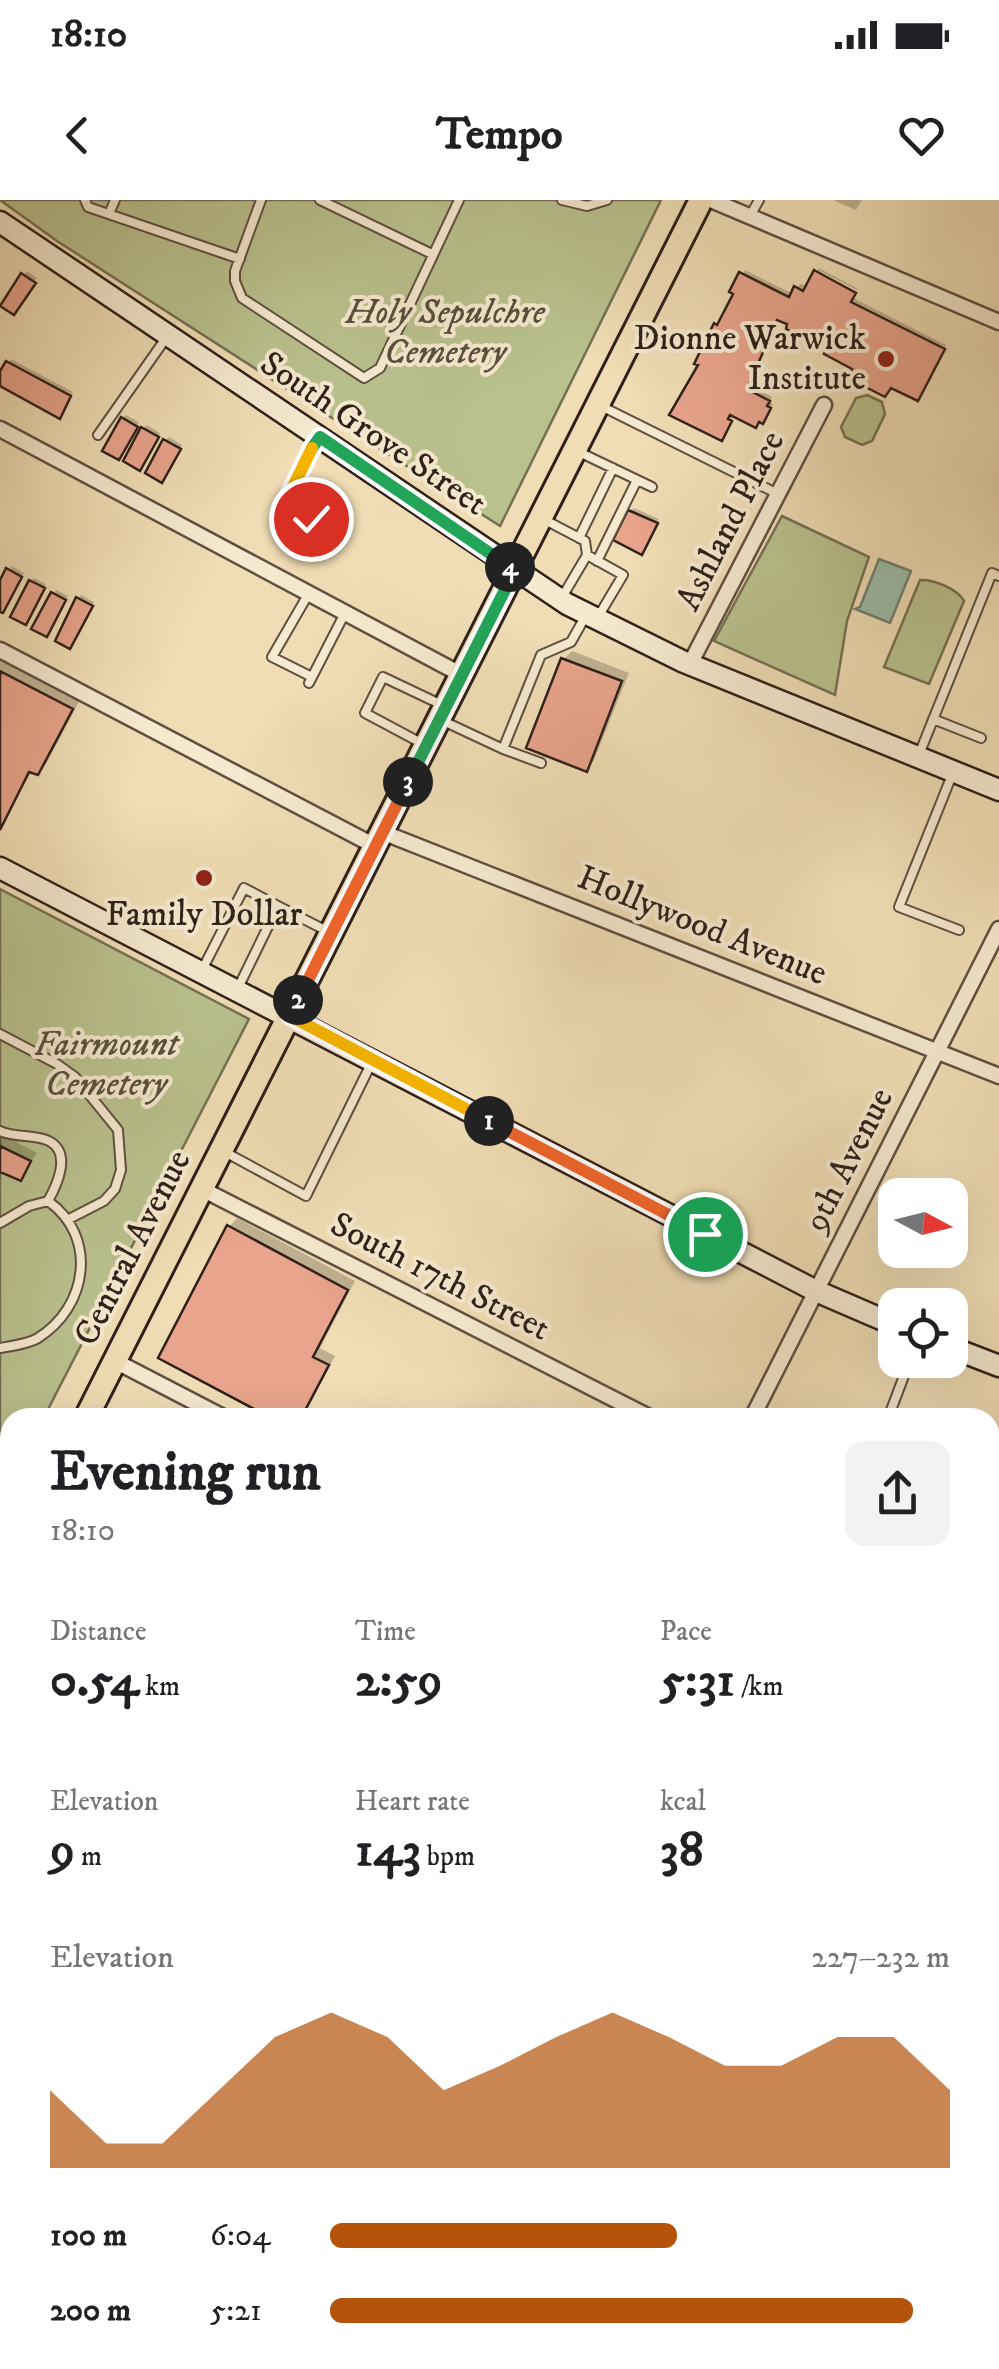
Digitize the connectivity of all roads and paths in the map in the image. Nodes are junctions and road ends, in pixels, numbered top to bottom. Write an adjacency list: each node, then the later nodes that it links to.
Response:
1 (85, 200): 11 (lane)
2 (116, 200): 11 (lane)
3 (261, 200): 15 (lane)
4 (320, 200): 14 (lane)
5 (458, 200): 14 (lane)
6 (562, 200): 7 (lane)
7 (606, 200)
8 (701, 200): 18 (main road, Central Avenue)
9 (711, 200): 12 (street)
10 (759, 200): 12 (lane)
11 (109, 214): 15 (lane)
12 (750, 216): 16 (street)
13 (0, 222): 17 (main road, South Grove Street)
14 (432, 254): 15 (lane)
15 (240, 259)
16 (999, 322)
17 (169, 334): 21 (lane); 22 (main road, South Grove Street)
18 (598, 404): 23 (main road, Central Avenue); 27 (lane)
19 (824, 405): 27 (street, Ashland Place)
20 (0, 428): 35 (street)
21 (98, 435)
22 (320, 437): 29 (lane); 33 (main road, South Grove Street)
23 (576, 450): 24 (lane); 28 (main road, Central Avenue)
24 (613, 468): 25 (lane); 30 (lane)
25 (637, 480): 26 (lane); 32 (lane)
26 (652, 487)
27 (778, 494): 40 (street, Ashland Place)
28 (541, 518): 30 (lane); 33 (main road, Central Avenue)
29 (311, 519)
30 (579, 538): 31 (lane)
31 (587, 555): 32 (lane); 36 (lane)
32 (597, 561): 38 (lane)
33 (515, 570): 36 (main road, South Grove Street); 41 (main road, Central Avenue)
34 (999, 576): 43 (lane)
35 (308, 594): 37 (street); 37 (lane)
36 (561, 599): 38 (main road, South Grove Street)
37 (345, 613): 41 (street)
38 (592, 616): 40 (main road, South Grove Street); 46 (lane)
39 (0, 650): 51 (street, Hollywood Avenue)
40 (690, 664): 47 (main road, South Grove Street)
41 (462, 676): 42 (main road, Central Avenue)
42 (443, 713): 45 (main road, Central Avenue); 45 (lane); 46 (lane)
43 (933, 719): 44 (lane); 47 (lane)
44 (981, 738)
45 (426, 745): 51 (main road, Central Avenue)
46 (503, 748): 48 (lane)
47 (918, 757): 49 (main road, South Grove Street)
48 (541, 763)
49 (954, 771): 50 (main road, South Grove Street); 55 (lane)
50 (999, 790)
51 (379, 839): 56 (main road, Central Avenue); 61 (street, Hollywood Avenue)
52 (0, 868): 57 (main road)
53 (278, 906): 56 (lane); 57 (lane); 58 (lane)
54 (999, 929): 61 (street, 9th Avenue)
55 (959, 930)
56 (332, 933): 59 (main road, Central Avenue)
57 (202, 971): 58 (main road)
58 (237, 990): 59 (main road)
59 (290, 1016): 62 (main road); 65 (main road, Central Avenue)
60 (0, 1034): 68 (lane)
61 (938, 1052): 63 (street, Hollywood Avenue); 70 (street, 9th Avenue)
62 (373, 1060): 65 (lane); 70 (main road)
63 (999, 1076)
64 (0, 1131): 67 (lane)
65 (222, 1150): 66 (main road, Central Avenue)
66 (202, 1189): 74 (main road, Central Avenue); 79 (street, South 17th Street)
67 (48, 1201): 68 (lane); 69 (lane)
68 (69, 1219): 72 (lane)
69 (0, 1223)
70 (816, 1292): 71 (main road); 80 (street, 9th Avenue)
71 (878, 1319)
72 (0, 1348)
73 (968, 1355): 75 (main road)
74 (116, 1360): 77 (main road, Central Avenue); 78 (street)
75 (999, 1366)
76 (903, 1378): 81 (lane)
77 (91, 1408)
78 (205, 1408)
79 (631, 1408)
80 (757, 1408)
81 (892, 1408)

